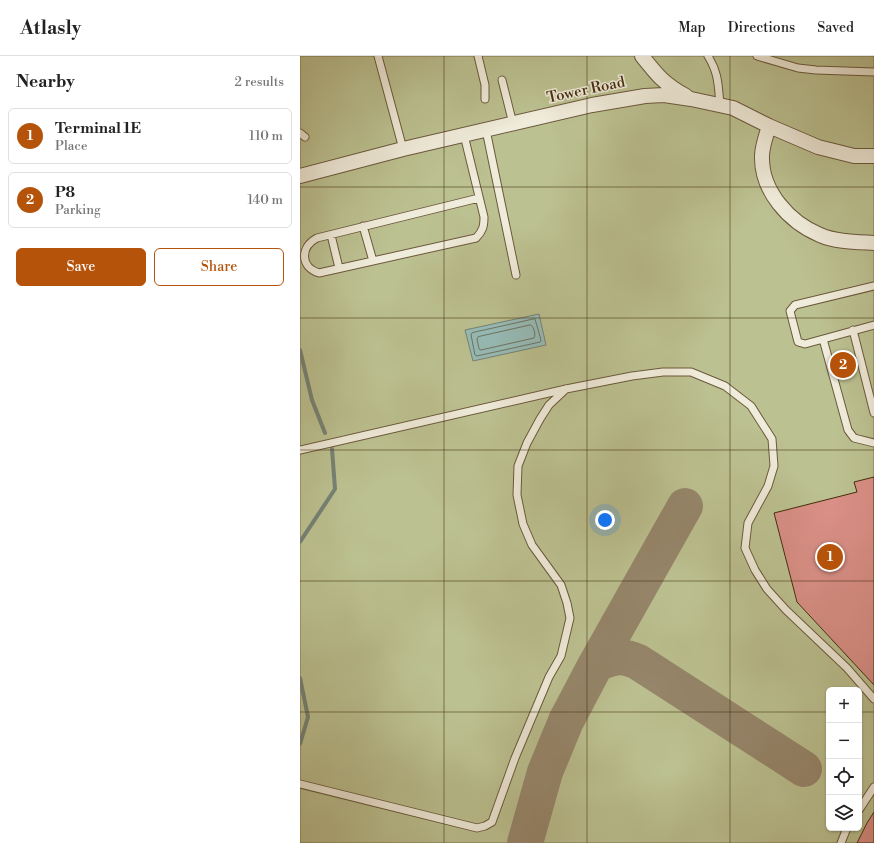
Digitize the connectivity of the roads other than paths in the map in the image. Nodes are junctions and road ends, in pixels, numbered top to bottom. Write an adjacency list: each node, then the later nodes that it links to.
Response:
1 (378, 56): 15 (lane)
2 (478, 56): 8 (lane)
3 (642, 56): 9 (street)
4 (708, 56): 10 (lane)
5 (757, 56): 6 (lane)
6 (874, 72)
7 (502, 80): 11 (lane)
8 (485, 99)
9 (691, 99): 10 (street, Tower Road); 11 (street, Tower Road)
10 (720, 105): 12 (street, Tower Road)
11 (513, 124): 13 (street, Tower Road)
12 (769, 126): 16 (street, Tower Road); 21 (street)
13 (486, 130): 14 (street, Tower Road); 24 (lane)
14 (464, 135): 15 (street, Tower Road); 18 (lane)
15 (403, 149): 17 (street, Tower Road)
16 (874, 156)
17 (300, 176)
18 (479, 198): 19 (lane); 22 (lane)
19 (363, 226): 20 (lane); 22 (lane)
20 (331, 235): 23 (lane); 23 (lane)
21 (874, 243)
22 (373, 261): 23 (lane)
23 (339, 268)
24 (516, 275)
25 (874, 286): 28 (lane)
26 (874, 325): 27 (lane)
27 (853, 330): 28 (lane); 30 (lane)
28 (823, 339): 31 (lane)
29 (566, 389): 32 (lane); 33 (lane); 34 (lane)
30 (874, 413)
31 (874, 443)
32 (300, 450)
33 (874, 699)
34 (300, 784)
35 (874, 787): 36 (lane)
36 (862, 805)
37 (846, 831): 38 (lane)
38 (840, 843)

